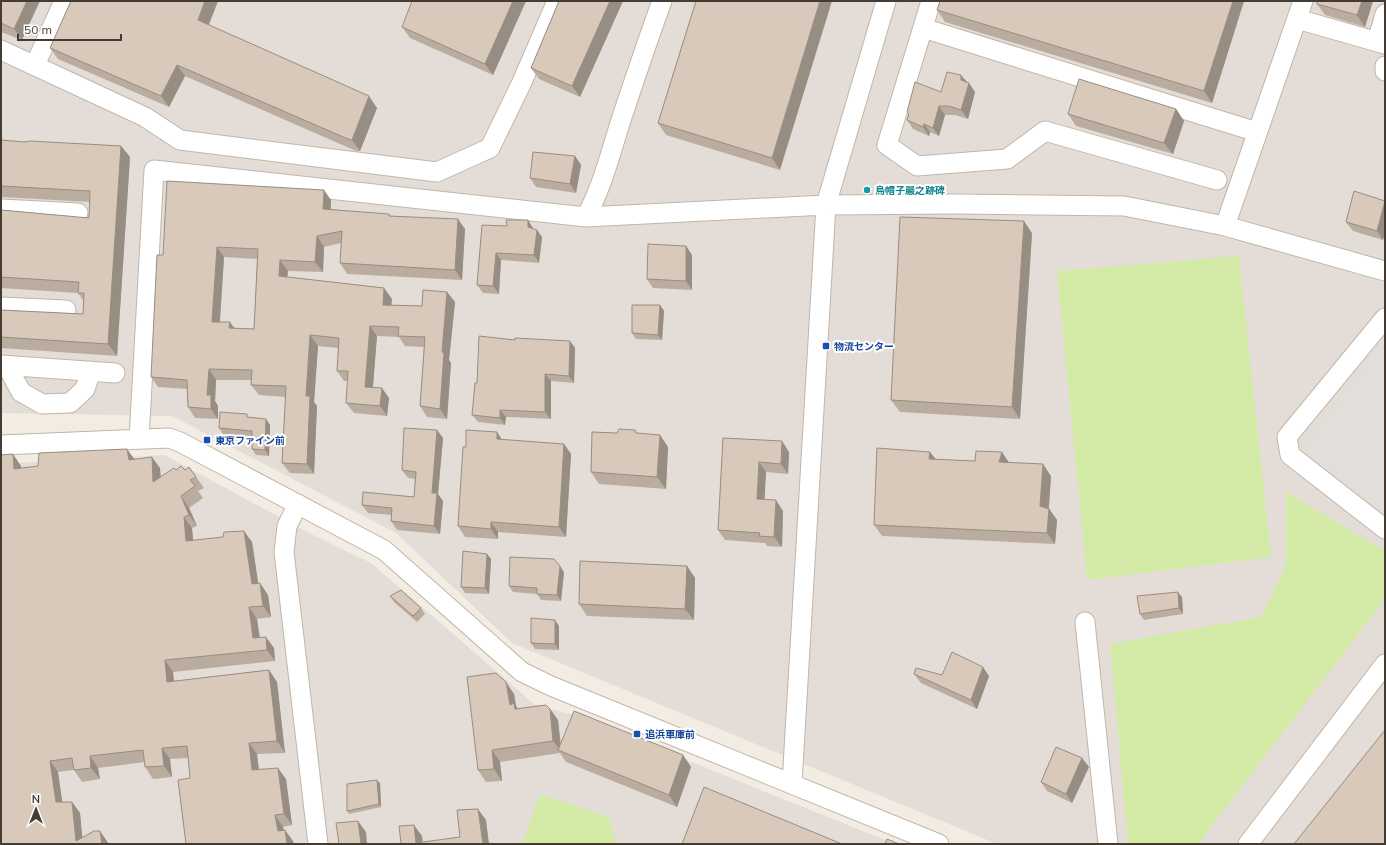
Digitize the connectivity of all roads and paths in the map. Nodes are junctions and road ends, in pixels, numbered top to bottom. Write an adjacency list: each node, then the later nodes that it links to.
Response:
1 (64, 1): 12 (street)
2 (557, 1): 12 (street)
3 (662, 1): 20 (street)
4 (886, 1): 17 (street)
5 (931, 1): 9 (street)
6 (1303, 1): 8 (street)
7 (1385, 14): 10 (street)
8 (1297, 19): 10 (street); 15 (street)
9 (923, 28): 15 (street); 16 (street)
10 (1381, 43)
11 (1, 50): 12 (street)
12 (35, 65)
13 (1385, 66): 14 (street)
14 (1385, 71)
15 (1257, 132): 21 (street)
16 (1217, 180)
17 (826, 205): 20 (street); 21 (street); 35 (street)
18 (1, 209): 19 (street)
19 (78, 213)
20 (586, 217): 29 (street)
21 (1225, 226): 22 (street)
22 (1385, 271)
23 (1, 306): 24 (street)
24 (66, 310)
25 (1385, 318): 32 (street)
26 (4, 366): 27 (street); 27 (street)
27 (91, 371): 28 (street)
28 (115, 373)
29 (140, 439): 30 (street); 31 (street)
30 (1, 445)
31 (298, 504): 35 (street); 36 (street)
32 (1385, 530)
33 (1085, 622): 38 (street)
34 (1385, 664): 39 (street)
35 (792, 784): 37 (street)
36 (318, 844)
37 (939, 844)
38 (1108, 844)
39 (1248, 844)

